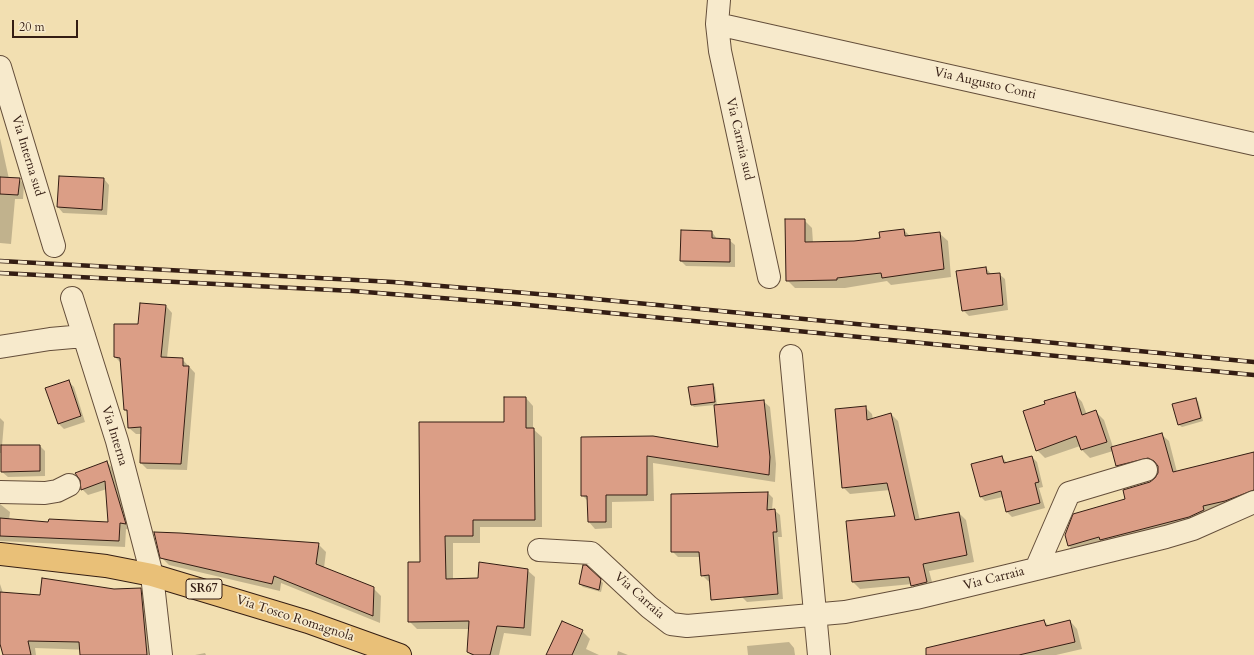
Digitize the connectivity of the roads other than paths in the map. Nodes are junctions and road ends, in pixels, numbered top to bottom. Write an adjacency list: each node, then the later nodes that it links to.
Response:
1 (719, 0): 2 (street, Via Carraia sud)
2 (716, 24): 4 (street, Via Augusto Conti); 6 (street, Via Carraia sud)
3 (0, 67): 5 (street, Via Interna sud)
4 (1254, 144)
5 (54, 246)
6 (769, 276)
7 (72, 298): 8 (street, Via Interna)
8 (84, 336): 9 (street); 18 (street, Via Interna)
9 (0, 347)
10 (790, 356): 19 (street)
11 (1146, 470): 17 (street, Via Carraia)
12 (69, 485): 13 (street)
13 (0, 492)
14 (1254, 502): 17 (street)
15 (540, 550): 19 (street, Via Carraia)
16 (0, 554): 18 (main road, Via Tosco Romagnola / SR67)
17 (1036, 568): 19 (street, Via Carraia)
18 (152, 575): 20 (street, Via Interna); 21 (main road, Via Tosco Romagnola / SR67)
19 (816, 615): 22 (street)
20 (161, 655)
21 (400, 655)
22 (820, 655)

